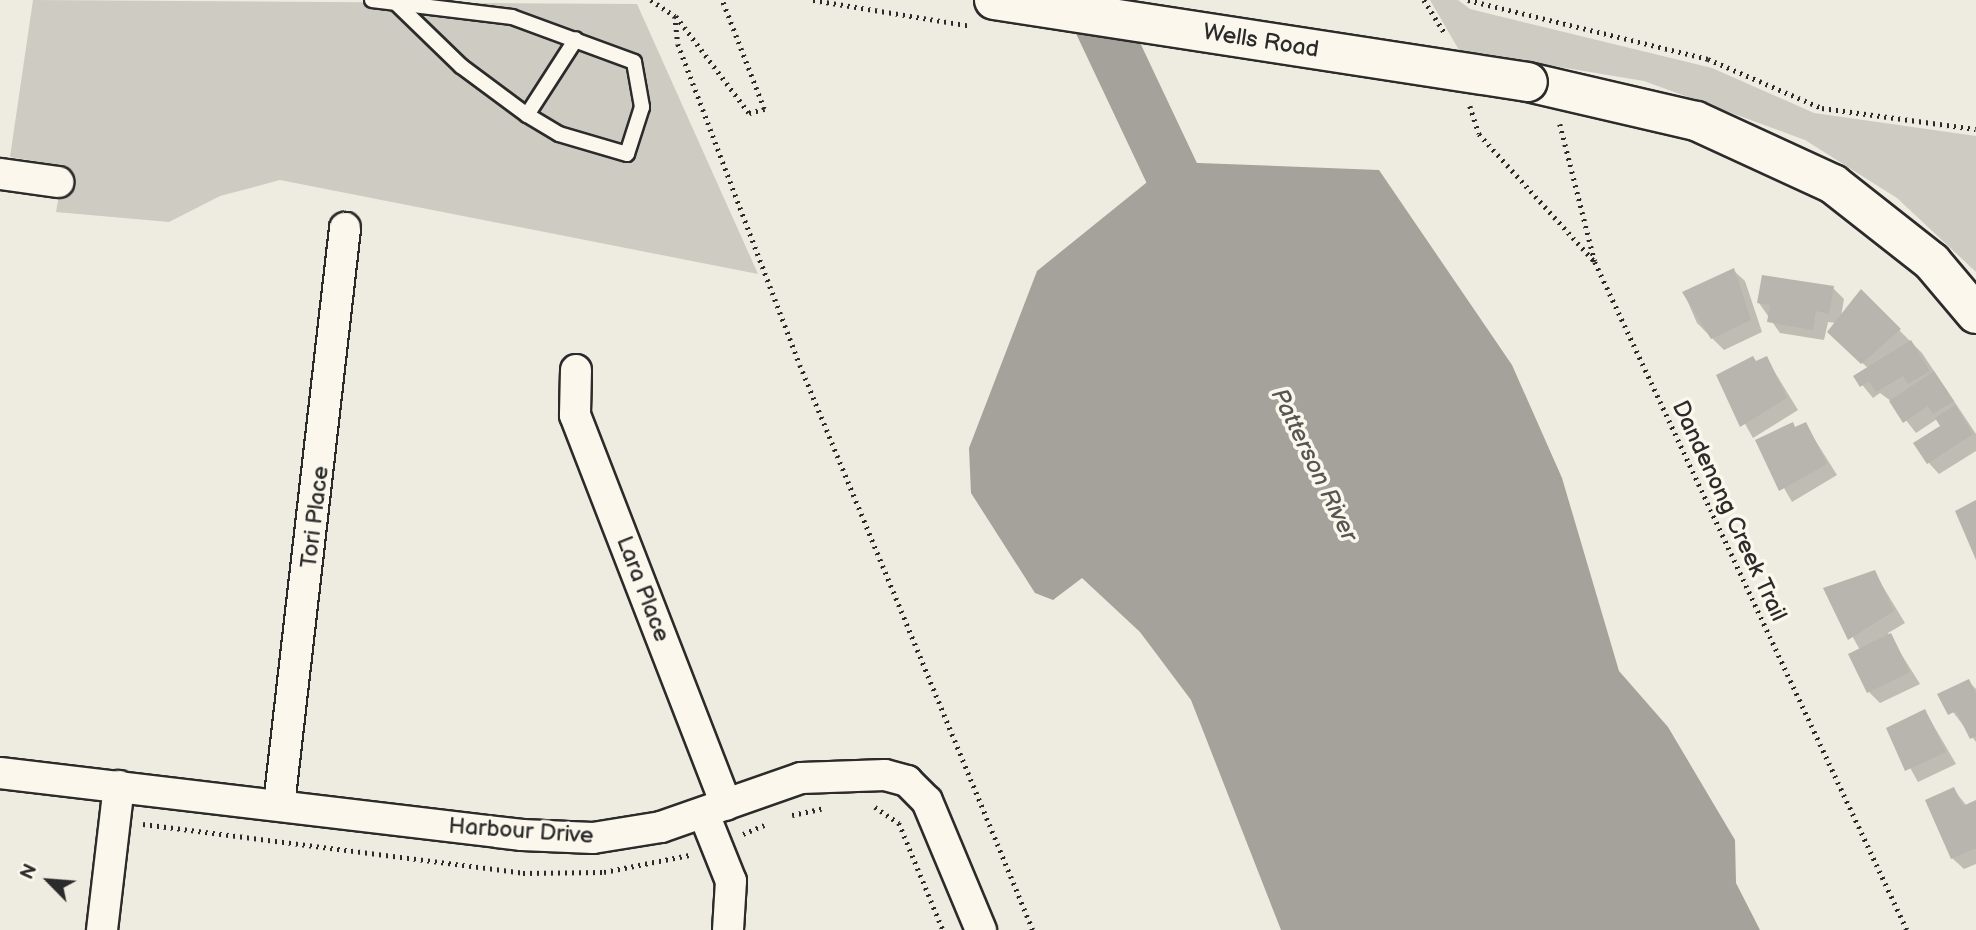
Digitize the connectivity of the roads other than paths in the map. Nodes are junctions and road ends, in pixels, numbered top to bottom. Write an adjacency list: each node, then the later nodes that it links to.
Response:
1 (372, 0): 3 (lane)
2 (994, 0): 9 (main road, Wells Road, bridge)
3 (398, 5): 4 (lane); 5 (lane)
4 (576, 39): 5 (lane); 5 (lane)
5 (527, 115)
6 (0, 174): 7 (street)
7 (58, 182)
8 (345, 228): 13 (street, Tori Place)
9 (1976, 314)
10 (576, 370): 14 (street, Lara Place)
11 (0, 773): 12 (street, Harbour Drive)
12 (119, 786): 13 (street, Harbour Drive); 15 (street)
13 (279, 805): 14 (street, Harbour Drive)
14 (715, 809): 16 (street, Lara Place); 17 (street, Harbour Drive)
15 (102, 930)
16 (729, 930)
17 (981, 930)

